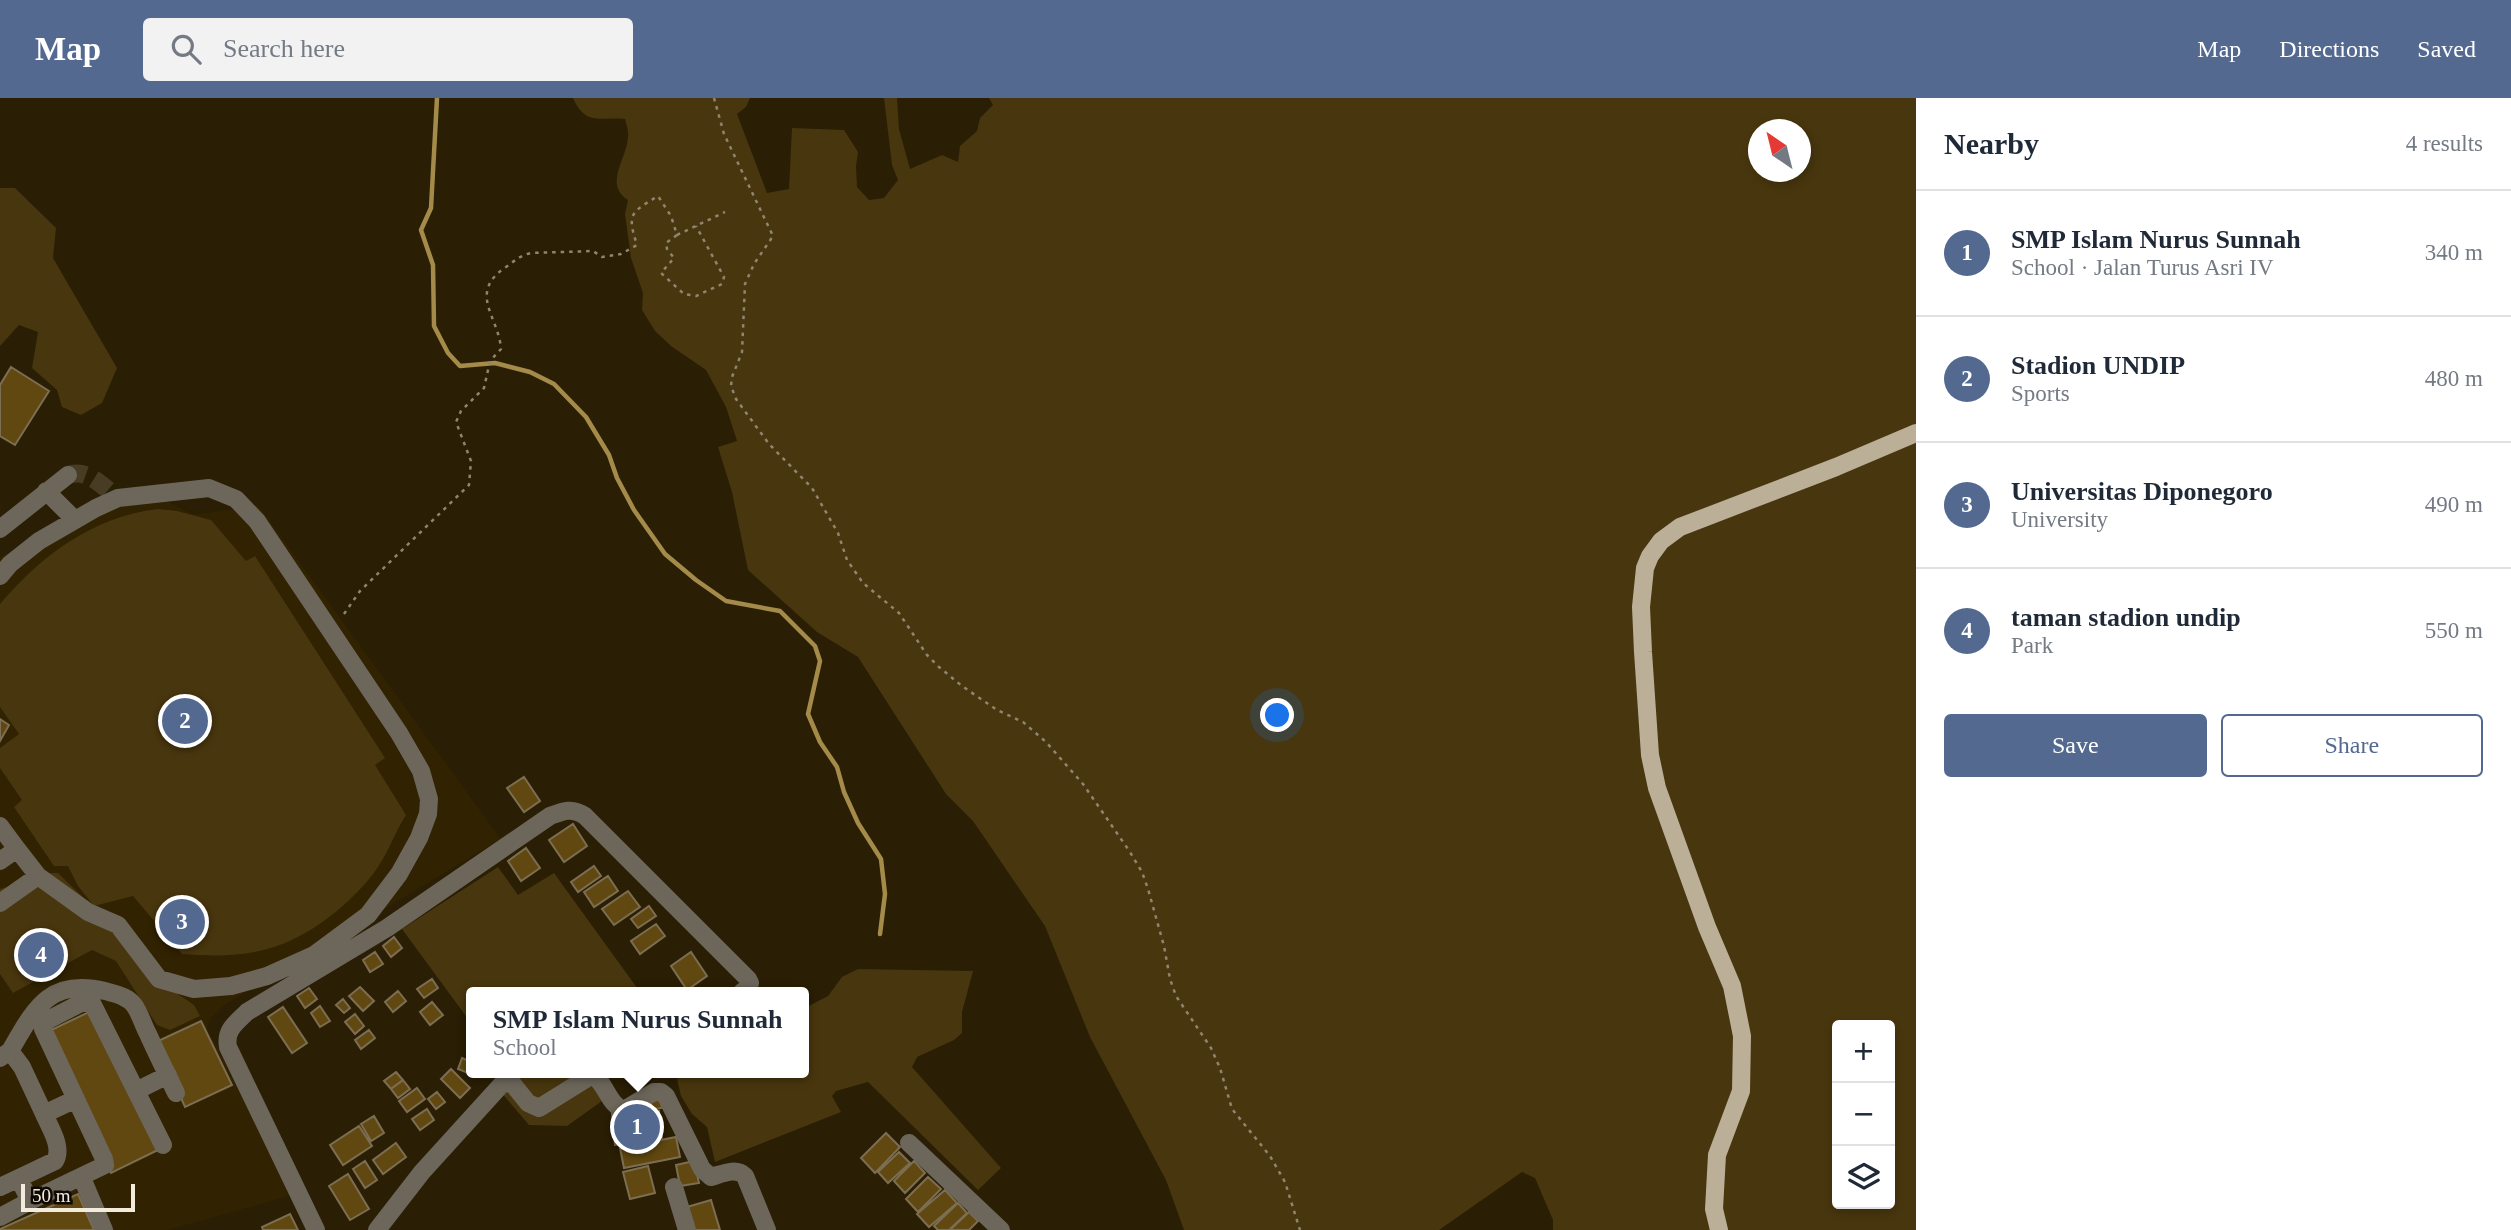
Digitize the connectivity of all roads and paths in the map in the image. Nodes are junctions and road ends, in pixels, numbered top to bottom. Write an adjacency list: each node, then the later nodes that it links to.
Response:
1 (714, 98): 40 (path)
2 (725, 212): 3 (path)
3 (696, 226): 4 (path); 4 (path)
4 (677, 235): 11 (path)
5 (1916, 433): 41 (main road)
6 (68, 475): 7 (street)
7 (46, 491): 8 (street); 9 (street)
8 (75, 520): 10 (street); 15 (street)
9 (0, 529)
10 (3, 565)
11 (344, 614)
12 (0, 826): 13 (street)
13 (17, 849): 14 (street); 15 (street)
14 (0, 861)
15 (38, 876): 16 (street)
16 (0, 903)
17 (748, 987): 35 (street)
18 (5, 1055): 19 (street); 25 (street)
19 (167, 1076): 22 (street); 23 (street)
20 (587, 1078): 36 (street)
21 (598, 1078): 38 (street)
22 (136, 1091): 24 (street); 27 (street)
23 (176, 1093)
24 (76, 1099): 25 (street); 28 (street)
25 (44, 1114): 29 (street)
26 (909, 1143): 39 (street)
27 (163, 1145)
28 (82, 1178): 32 (street); 34 (street)
29 (19, 1179): 30 (street); 32 (street)
30 (0, 1186)
31 (674, 1186): 37 (street)
32 (30, 1202): 33 (street)
33 (0, 1217)
34 (104, 1230)
35 (316, 1230)
36 (377, 1230)
37 (687, 1230)
38 (768, 1230)
39 (1001, 1230)
40 (1300, 1230)
41 (1719, 1230)

